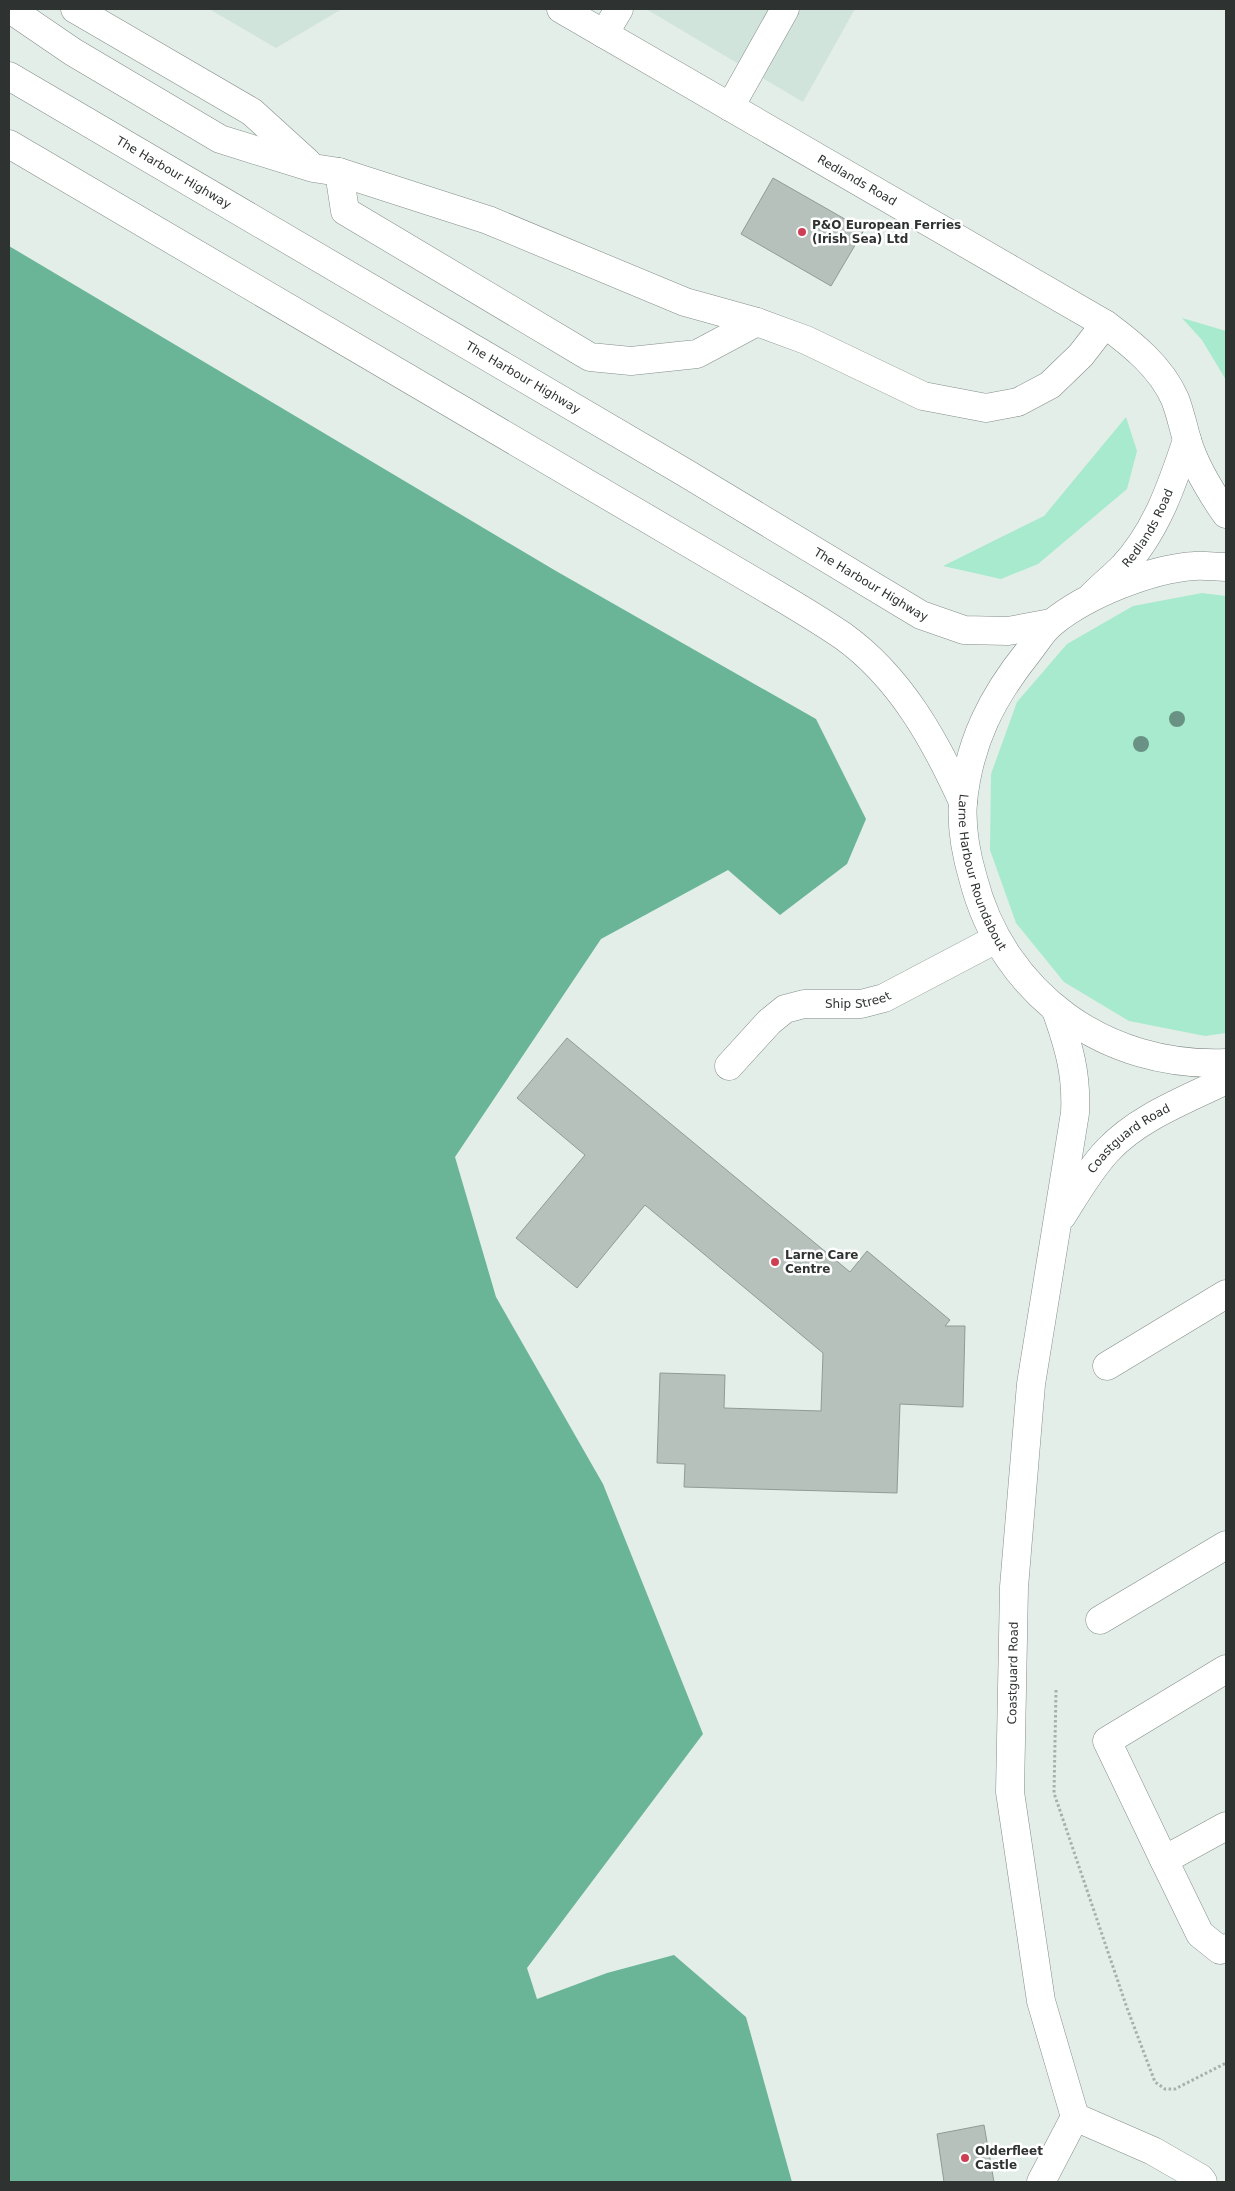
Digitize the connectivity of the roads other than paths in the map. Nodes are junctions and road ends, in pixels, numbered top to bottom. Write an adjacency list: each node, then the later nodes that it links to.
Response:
1 (10, 9): 10 (main road)
2 (75, 9): 10 (main road)
3 (561, 9): 6 (main road, Redlands Road)
4 (619, 9): 6 (main road)
5 (785, 9): 8 (main road)
6 (604, 34): 8 (main road, Redlands Road)
7 (9, 76): 17 (main road, The Harbour Highway)
8 (730, 107): 12 (main road, Redlands Road)
9 (9, 144): 18 (main road)
10 (326, 170): 11 (main road); 11 (main road)
11 (757, 322): 12 (main road)
12 (1105, 324): 13 (main road, Redlands Road)
13 (1187, 440): 14 (main road, Redlands Road); 16 (main road, Redlands Road)
14 (1226, 514)
15 (1226, 567): 16 (main road, Larne Harbour Roundabout)
16 (1086, 601): 17 (main road, Larne Harbour Roundabout)
17 (1051, 623): 18 (main road, Larne Harbour Roundabout)
18 (963, 802): 19 (main road, Larne Harbour Roundabout)
19 (996, 939): 20 (main road, Larne Harbour Roundabout); 22 (main road, Ship Street)
20 (1056, 1010): 21 (main road, Larne Harbour Roundabout); 24 (main road, Coastguard Road)
21 (1226, 1064)
22 (729, 1066)
23 (1226, 1080): 24 (main road, Coastguard Road)
24 (1056, 1225): 33 (main road, Coastguard Road)
25 (1226, 1294): 26 (main road)
26 (1107, 1366)
27 (1226, 1545): 28 (main road)
28 (1100, 1620)
29 (1226, 1669): 31 (main road)
30 (1226, 1826): 31 (main road)
31 (1164, 1860): 32 (main road)
32 (1226, 1948)
33 (1075, 2118): 34 (main road); 35 (main road)
34 (1041, 2182)
35 (1203, 2182)

